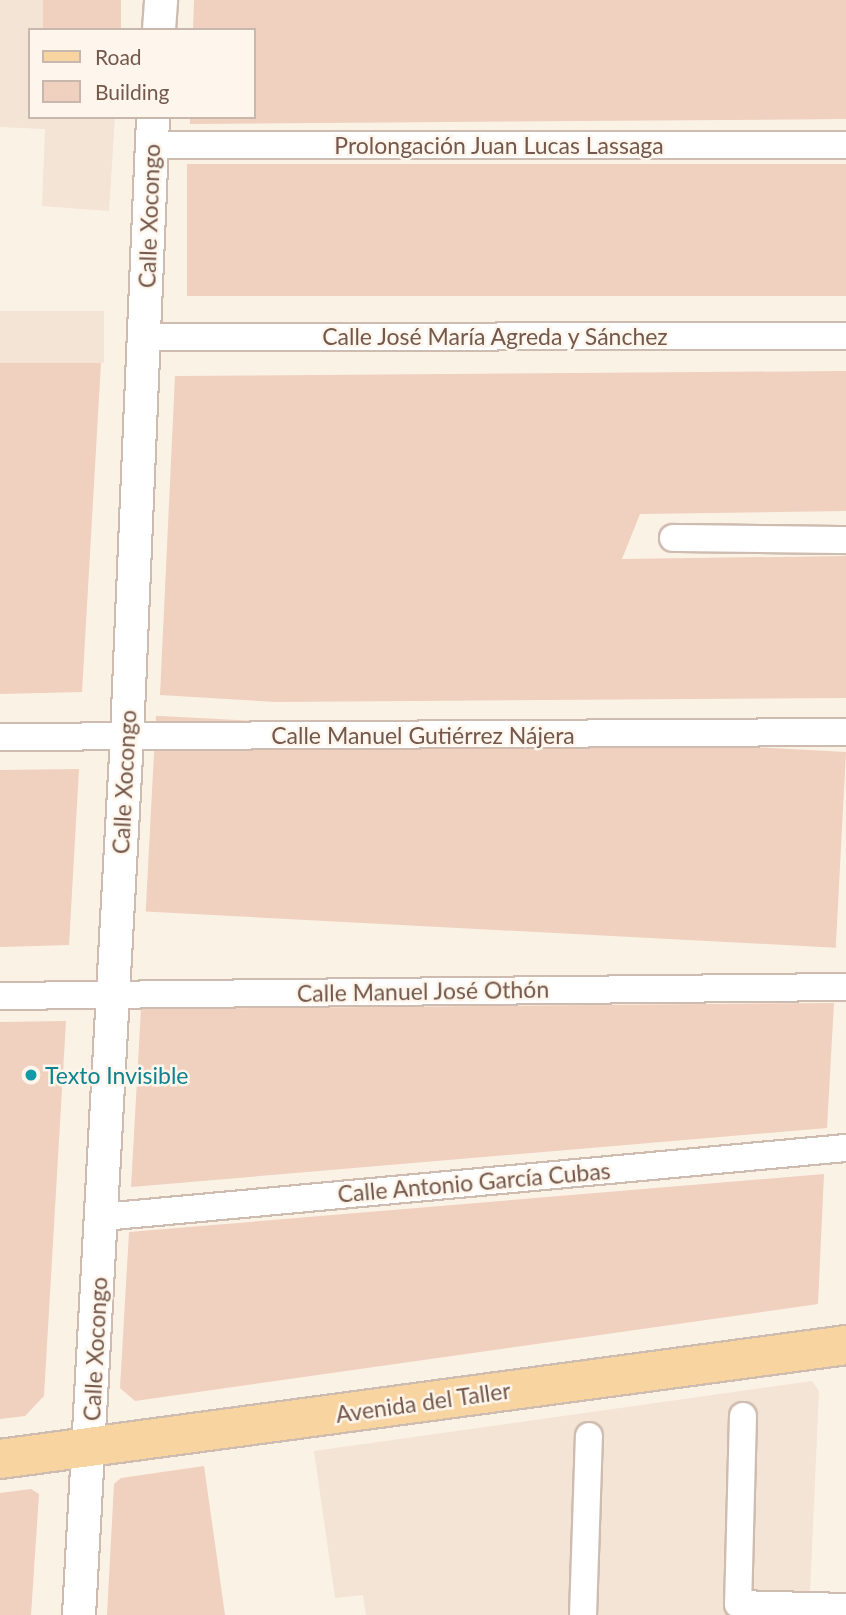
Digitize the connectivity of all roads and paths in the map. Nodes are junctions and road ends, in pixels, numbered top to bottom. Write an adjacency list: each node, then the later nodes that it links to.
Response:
1 (161, 0): 2 (street)
2 (159, 28)
3 (152, 131): 4 (street, Prolongación Juan Lucas Lassaga); 6 (street, Calle Xocongo)
4 (846, 145)
5 (846, 336): 6 (street, Calle José María Agreda y Sánchez)
6 (144, 337): 10 (street, Calle Xocongo)
7 (673, 538): 8 (street)
8 (846, 540)
9 (846, 732): 10 (street, Calle Manuel Gutiérrez Nájera)
10 (127, 736): 11 (street, Calle Manuel Gutiérrez Nájera); 13 (street, Calle Xocongo)
11 (0, 737)
12 (846, 987): 13 (street, Calle Manuel José Othón)
13 (113, 994): 14 (street, Calle Manuel José Othón); 16 (street, Calle Xocongo)
14 (0, 996)
15 (846, 1148): 16 (street, Calle Antonio García Cubas)
16 (103, 1217): 20 (street, Calle Xocongo)
17 (846, 1345): 20 (main road, Avenida del Taller)
18 (743, 1416): 23 (street)
19 (589, 1436): 25 (street)
20 (90, 1447): 21 (main road, Avenida del Taller); 24 (street, Calle Xocongo)
21 (0, 1460)
22 (846, 1607): 23 (street)
23 (738, 1610)
24 (79, 1615)
25 (583, 1615)

